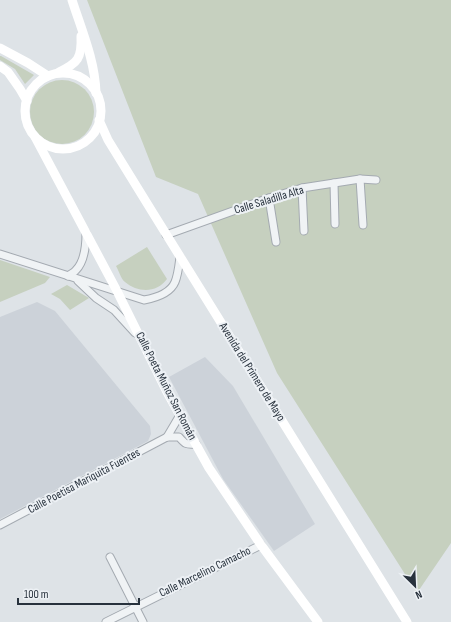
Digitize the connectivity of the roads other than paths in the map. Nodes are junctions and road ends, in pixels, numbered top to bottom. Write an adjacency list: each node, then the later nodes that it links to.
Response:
1 (72, 0): 2 (main road)
2 (81, 29): 5 (main road); 6 (main road)
3 (0, 48): 5 (main road)
4 (0, 66): 7 (main road)
5 (52, 75): 6 (main road); 7 (main road)
6 (96, 93): 8 (main road)
7 (27, 101): 9 (main road)
8 (100, 120): 9 (main road); 19 (main road, Avenida del Primero de Mayo)
9 (35, 137): 18 (main road, Calle Poeta Muñoz San Román)
10 (360, 179): 11 (street, Calle Saladilla Alta); 12 (street, Calle Saladilla Alta); 16 (street)
11 (376, 180)
12 (334, 183): 13 (street, Calle Saladilla Alta); 15 (street)
13 (302, 188): 14 (street, Calle Saladilla Alta); 17 (street)
14 (269, 198): 19 (street, Calle Saladilla Alta); 20 (street)
15 (335, 224)
16 (363, 225)
17 (304, 231)
18 (86, 233): 23 (street); 24 (main road, Calle Poeta Muñoz San Román)
19 (166, 235): 22 (main road, Avenida del Primero de Mayo)
20 (276, 242)
21 (0, 254): 23 (street)
22 (180, 257): 24 (street); 36 (main road, Avenida del Primero de Mayo)
23 (71, 277): 24 (street); 25 (street)
24 (117, 291): 25 (main road, Calle Poeta Muñoz San Román)
25 (141, 339): 26 (main road, Calle Poeta Muñoz San Román)
26 (180, 415): 27 (street); 28 (main road, Calle Poeta Muñoz San Román)
27 (167, 437): 28 (street); 29 (street, Calle Poetisa Mariquita Fuentes)
28 (196, 444): 30 (main road, Calle Poeta Muñoz San Román)
29 (0, 525)
30 (261, 545): 32 (street, Calle Marcelino Camacho); 35 (main road, Calle Poeta Muñoz San Román)
31 (110, 557): 32 (street)
32 (135, 607): 33 (street, Calle Marcelino Camacho); 34 (street)
33 (106, 622)
34 (143, 622)
35 (318, 622)
36 (407, 622)

